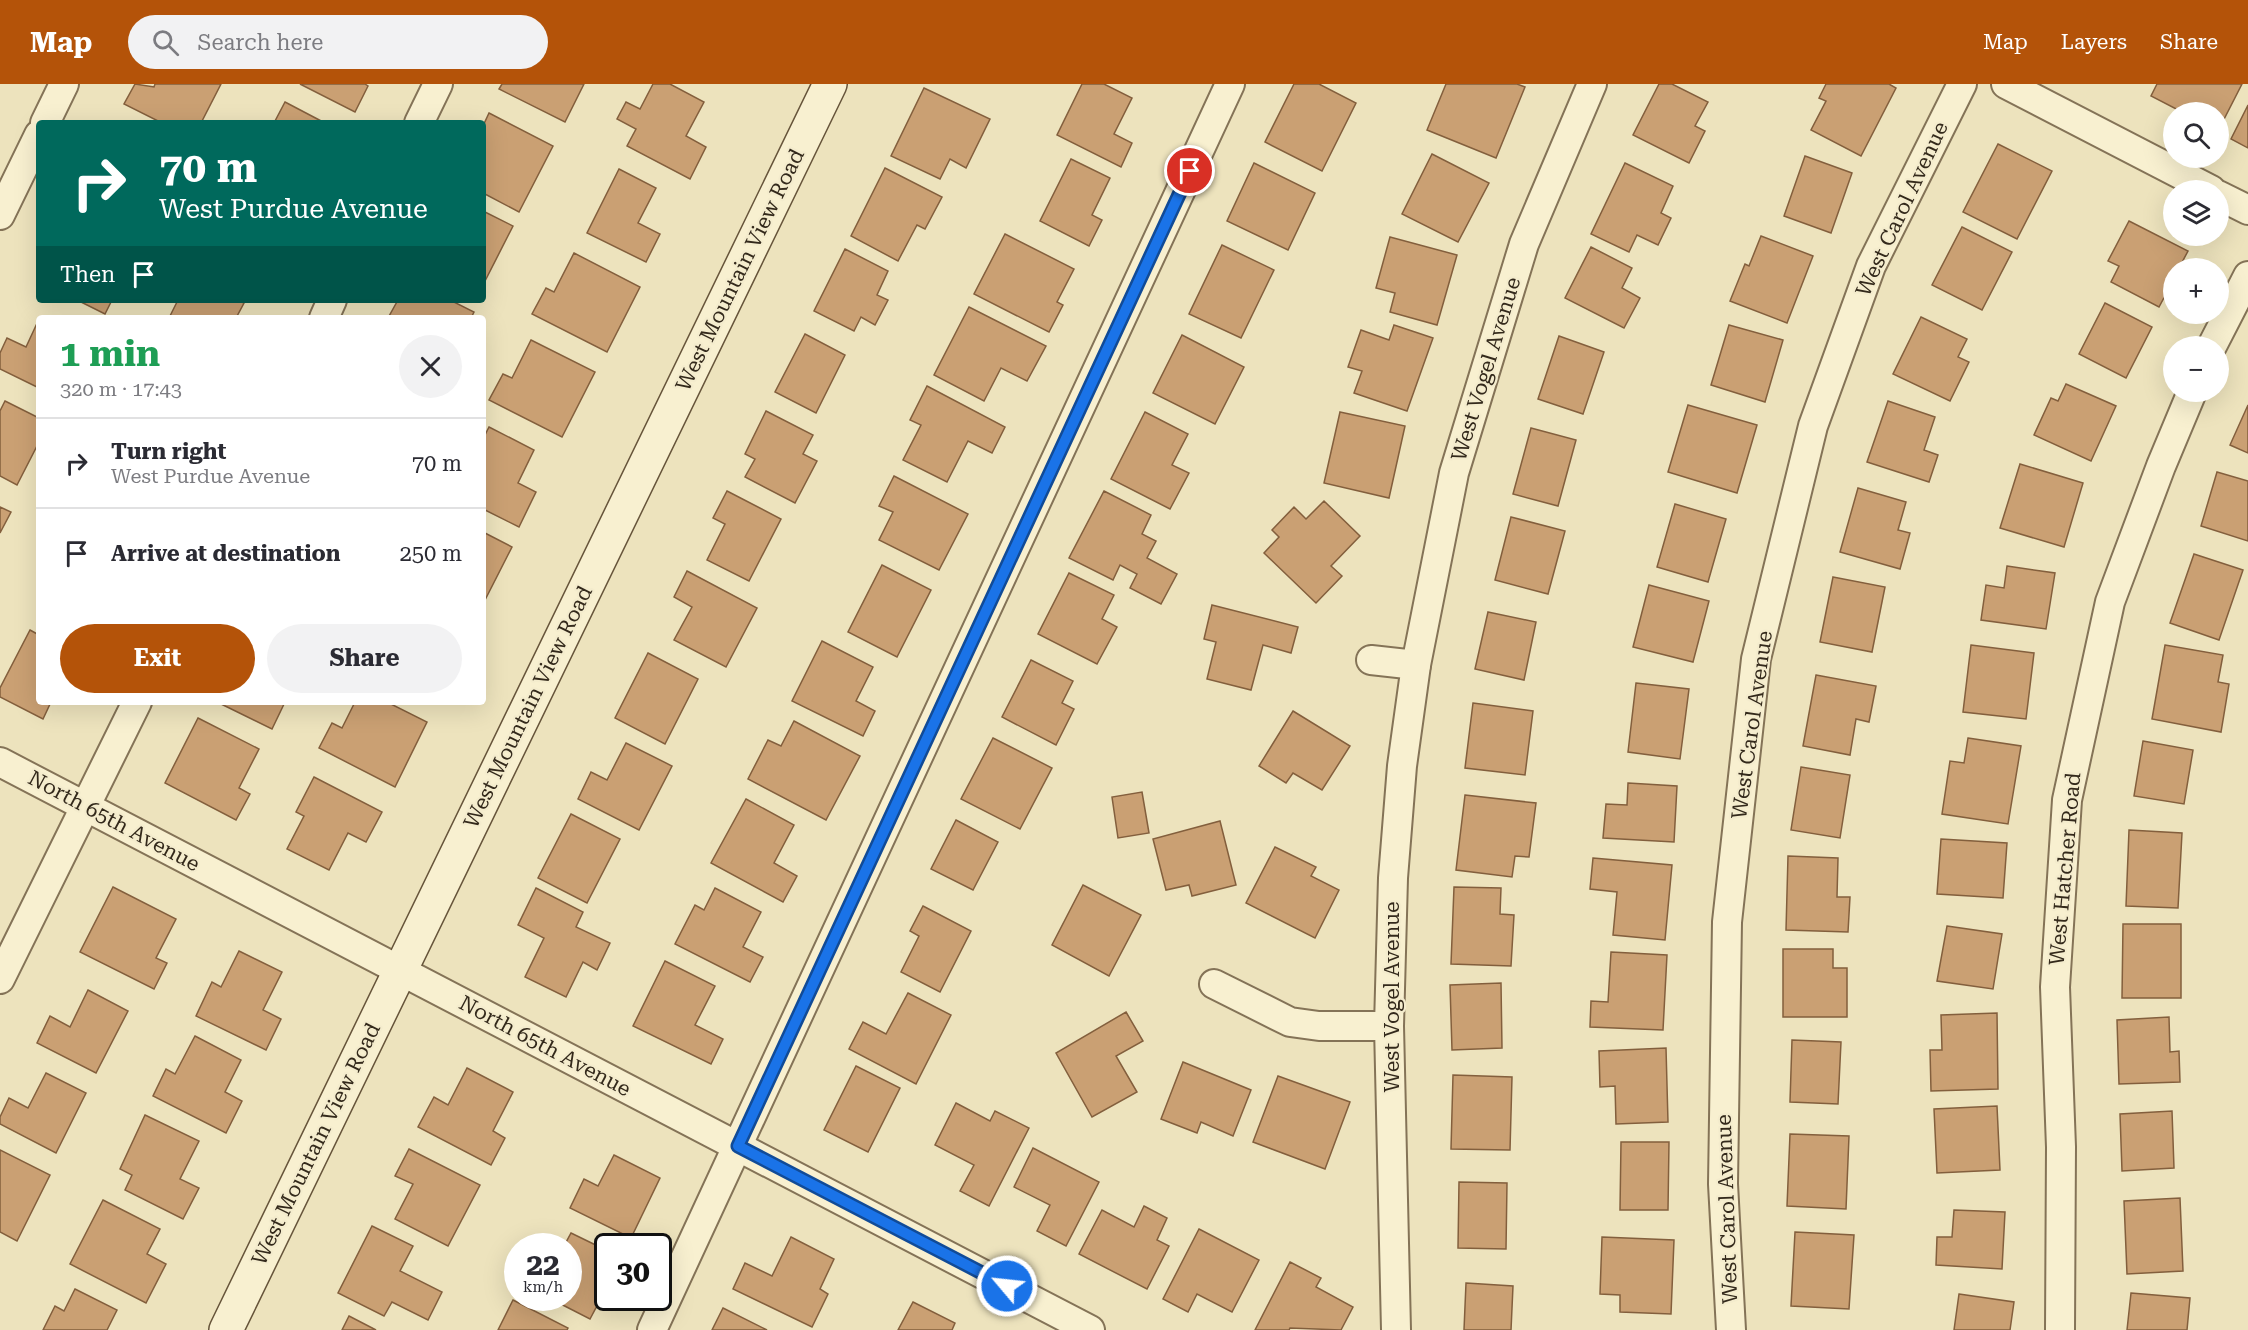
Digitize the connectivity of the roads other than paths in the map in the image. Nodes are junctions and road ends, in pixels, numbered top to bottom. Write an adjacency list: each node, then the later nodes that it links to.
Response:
1 (64, 84): 8 (street)
2 (438, 84): 9 (street)
3 (830, 84): 23 (street, West Mountain View Road)
4 (1230, 84): 27 (street)
5 (1592, 84): 19 (street, West Vogel Avenue)
6 (1962, 84): 32 (street, West Carol Avenue)
7 (2006, 84): 11 (street)
8 (46, 120)
9 (420, 120)
10 (36, 141): 14 (street)
11 (2192, 180)
12 (2229, 200): 13 (street)
13 (2248, 210)
14 (0, 215)
15 (2248, 276): 16 (street)
16 (2217, 336)
17 (2188, 402): 33 (street, West Hatcher Road)
18 (1371, 660): 19 (street)
19 (1416, 665): 26 (street, West Vogel Avenue)
20 (136, 705): 22 (street)
21 (0, 762): 22 (street, North 65th Avenue)
22 (86, 807): 23 (street, North 65th Avenue); 24 (street)
23 (400, 970): 27 (street, North 65th Avenue); 29 (street, West Mountain View Road)
24 (0, 979)
25 (1214, 984): 26 (street)
26 (1389, 1026): 31 (street, West Vogel Avenue)
27 (738, 1146): 28 (street, North 65th Avenue); 30 (street)
28 (1074, 1326)
29 (226, 1330)
30 (652, 1330)
31 (1396, 1330)
32 (1731, 1330)
33 (2060, 1330)

